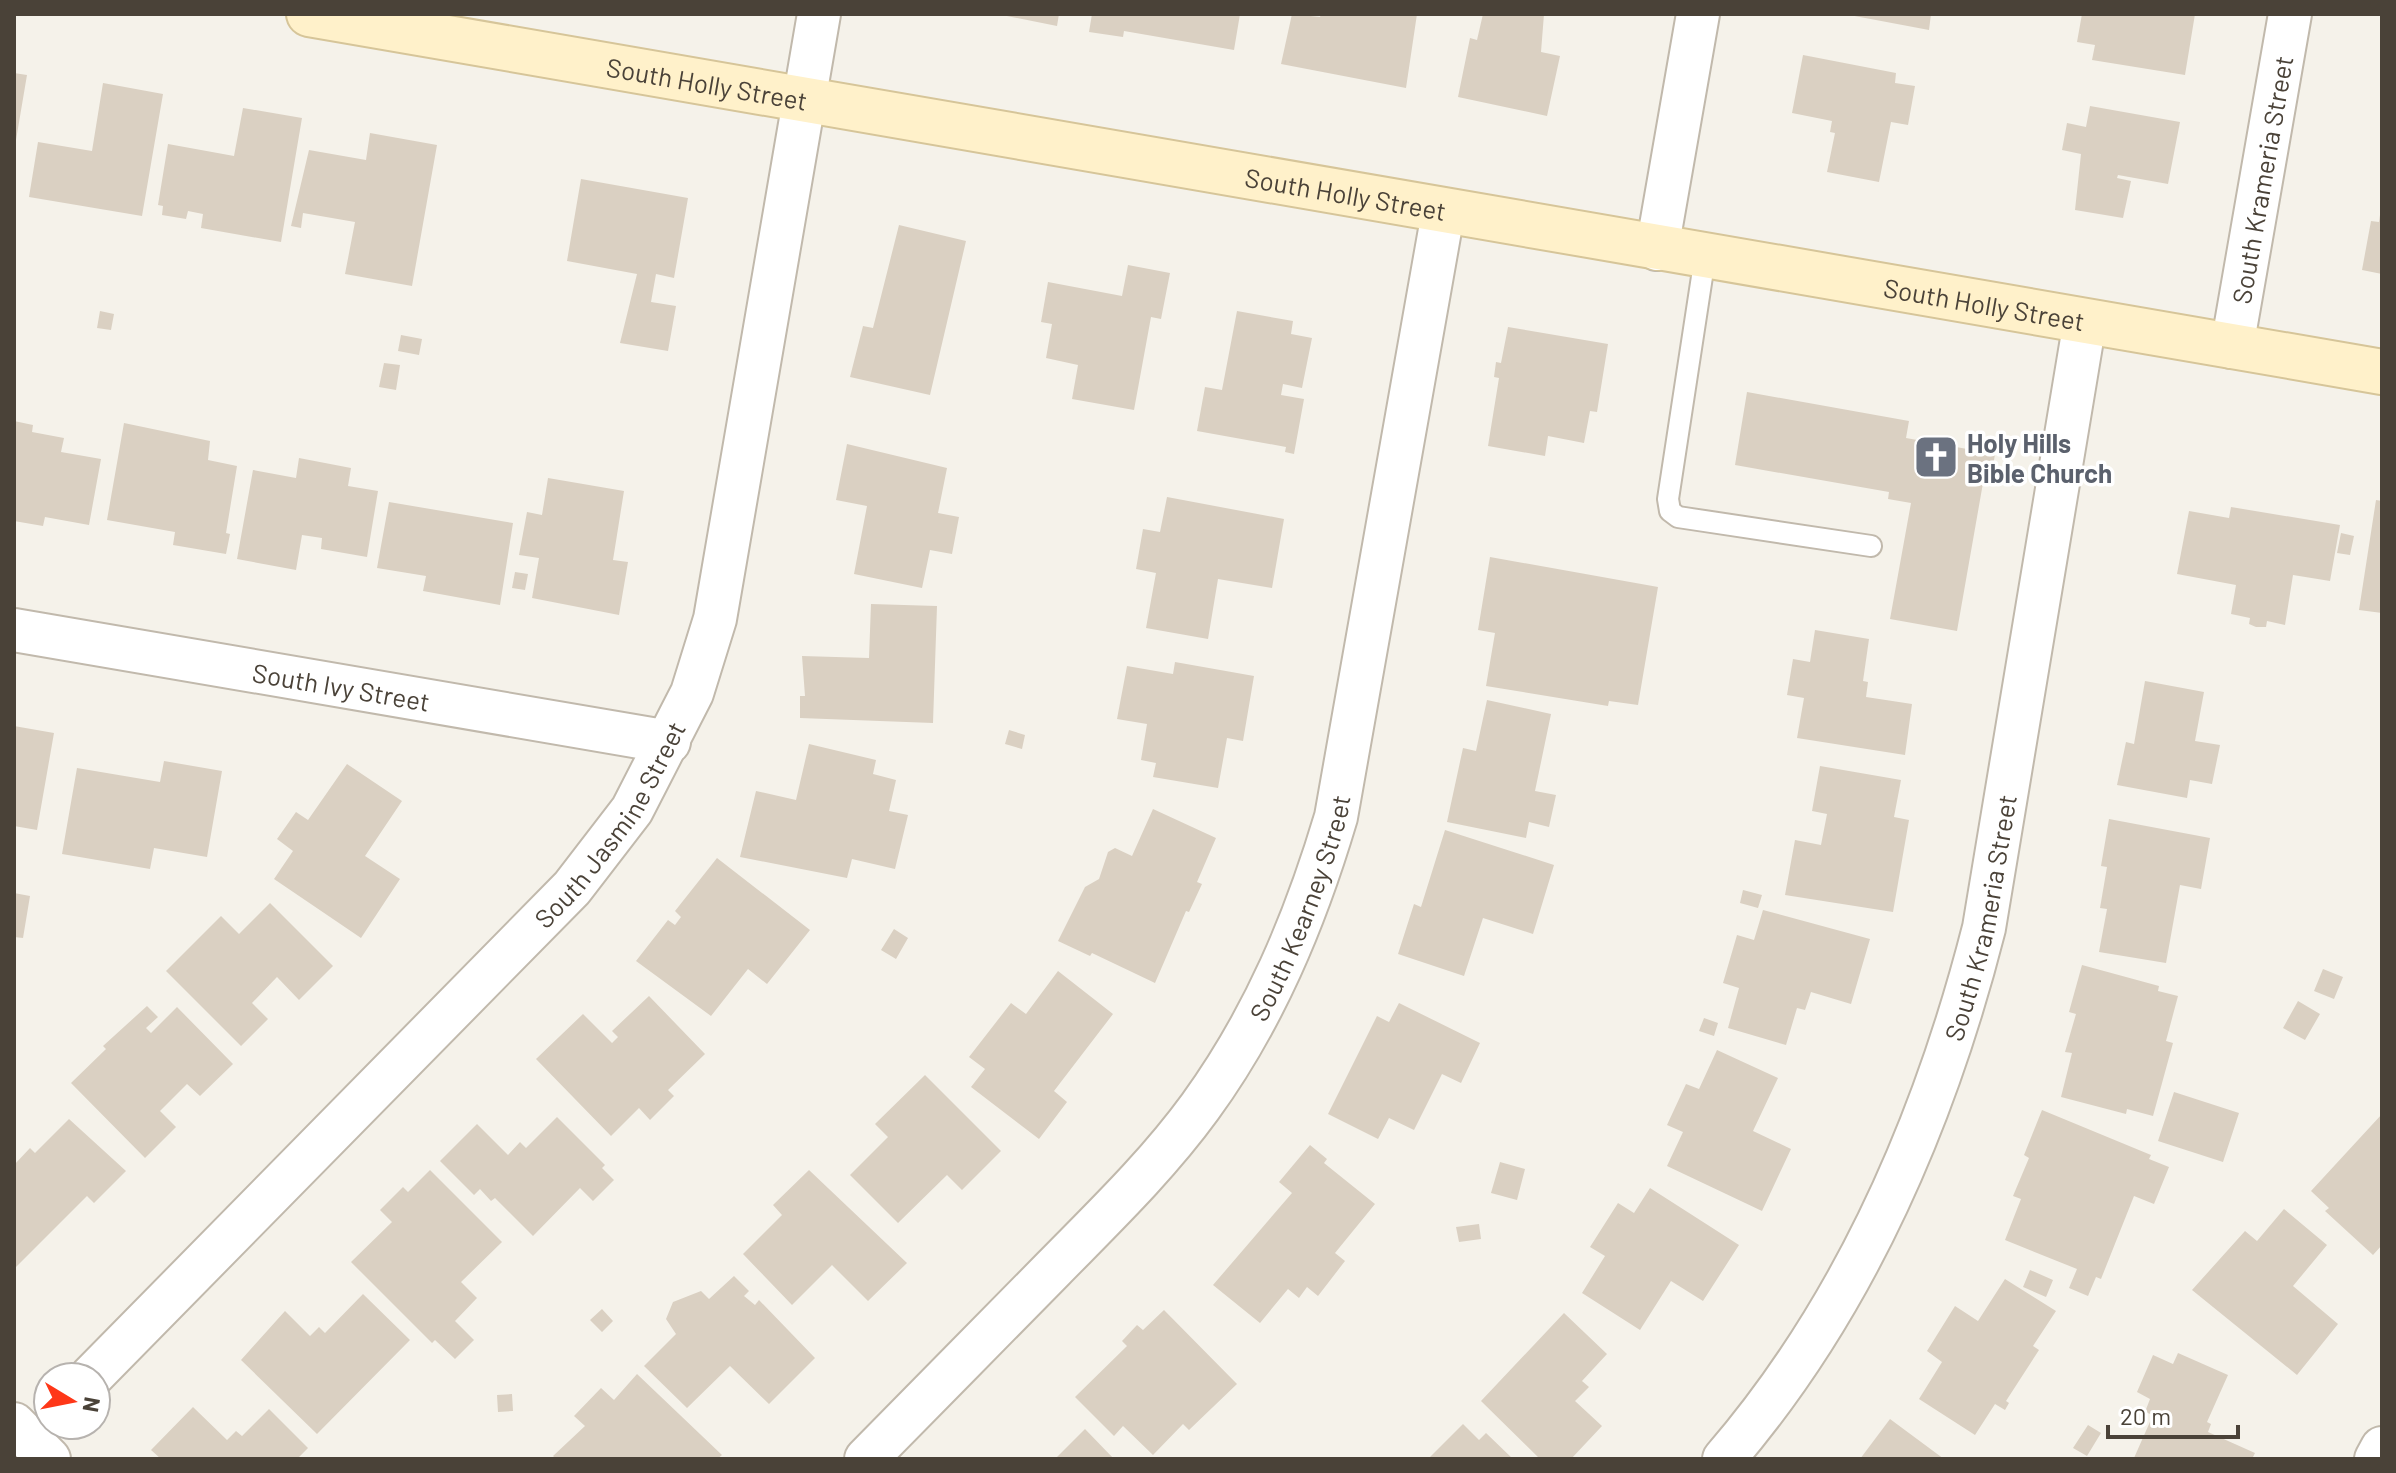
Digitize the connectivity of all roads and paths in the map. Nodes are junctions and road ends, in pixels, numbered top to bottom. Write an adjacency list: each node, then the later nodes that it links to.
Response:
1 (309, 14): 5 (street, South Holly Street)
2 (819, 14): 5 (street, South Jasmine Street)
3 (1698, 14): 7 (street)
4 (2290, 14): 10 (street, South Krameria Street)
5 (805, 100): 6 (street, South Holly Street); 14 (street, South Jasmine Street)
6 (1443, 213): 7 (street, South Holly Street); 17 (street, South Kearney Street)
7 (1657, 249): 8 (street, South Holly Street)
8 (1705, 257): 9 (street, South Holly Street); 12 (lane)
9 (2085, 321): 10 (street, South Holly Street); 18 (street, South Krameria Street)
10 (2232, 347): 11 (street, South Holly Street)
11 (2382, 372)
12 (1871, 546)
13 (14, 630): 14 (street, South Ivy Street)
14 (669, 742): 15 (street, South Jasmine Street)
15 (107, 1361)
16 (2382, 1448): 19 (street)
17 (866, 1459)
18 (1724, 1459)
19 (2376, 1459)

